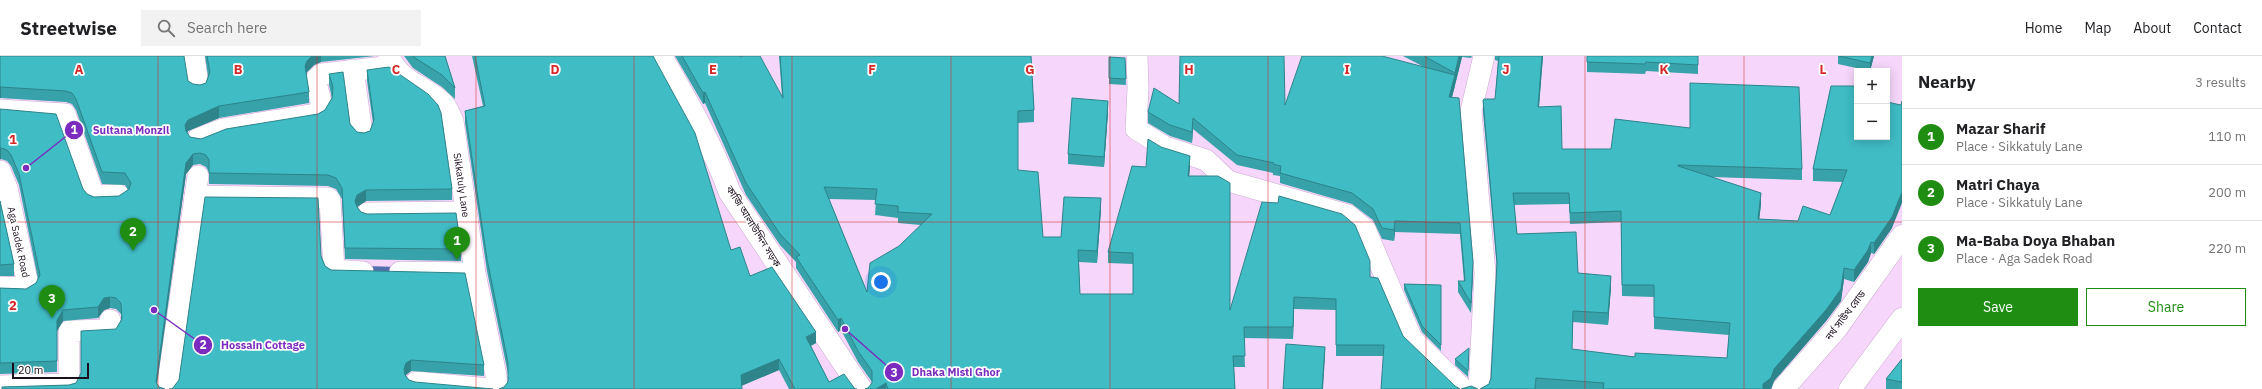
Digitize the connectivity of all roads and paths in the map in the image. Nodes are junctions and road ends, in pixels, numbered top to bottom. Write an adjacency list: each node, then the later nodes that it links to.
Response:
1 (194, 56): 7 (street)
2 (661, 56): 27 (main road, কাজি আলাউদ্দিন সড়ক)
3 (1137, 56): 28 (street)
4 (1484, 56): 29 (street)
5 (391, 61): 6 (street); 15 (street, Sikkatuly Lane)
6 (353, 70): 9 (street); 10 (street)
7 (198, 85)
8 (0, 110): 13 (street)
9 (362, 133)
10 (197, 139)
11 (0, 171): 19 (street, Aga Sadek Road)
12 (198, 176): 14 (street)
13 (119, 195)
14 (195, 196): 18 (street); 24 (street)
15 (466, 212): 16 (street); 18 (street, Sikkatuly Lane)
16 (367, 213)
17 (1902, 236): 30 (main road, নর্থ সাউথ রোড)
18 (475, 273): 26 (street, Sikkatuly Lane)
19 (0, 287)
20 (1902, 319): 31 (main road)
21 (110, 320): 23 (street)
22 (416, 382): 25 (street)
23 (0, 386)
24 (167, 389)
25 (490, 389)
26 (497, 389)
27 (862, 389)
28 (1463, 389)
29 (1479, 389)
30 (1783, 389)
31 (1850, 389)

